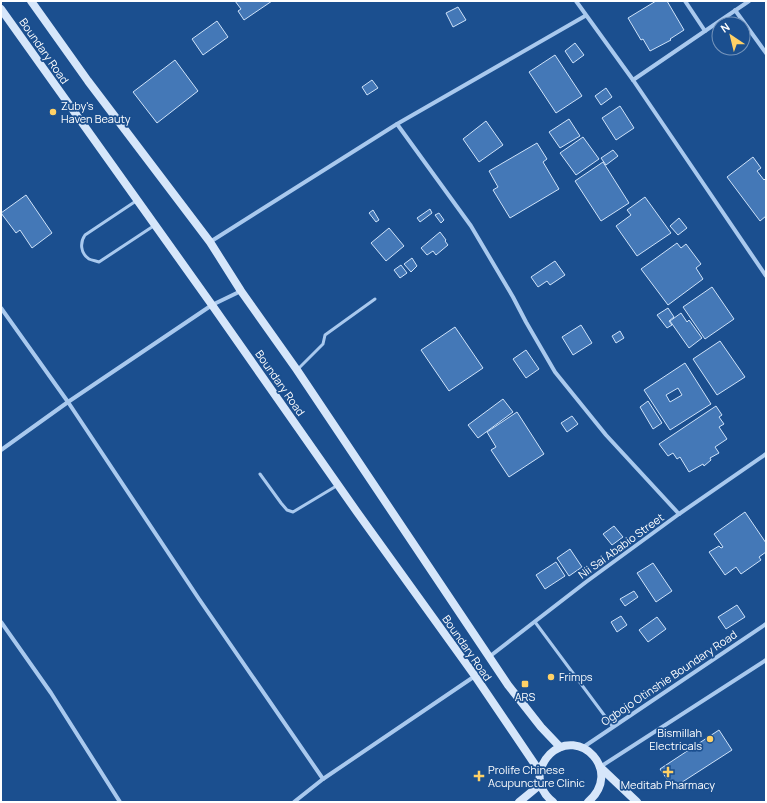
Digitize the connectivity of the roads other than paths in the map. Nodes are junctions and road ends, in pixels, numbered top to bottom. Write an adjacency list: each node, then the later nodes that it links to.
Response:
1 (31, 1): 14 (main road, Boundary Road)
2 (576, 1): 7 (street)
3 (685, 1): 8 (street)
4 (749, 1): 6 (street)
5 (1, 8): 12 (main road, Boundary Road)
6 (735, 10): 8 (street); 9 (street)
7 (585, 16): 10 (street); 11 (street)
8 (705, 31): 10 (street)
9 (766, 53)
10 (633, 80): 15 (street)
11 (397, 124): 14 (street); 26 (street)
12 (137, 200): 13 (main road, Boundary Road); 13 (lane)
13 (155, 225): 18 (main road, Boundary Road)
14 (210, 242): 16 (main road, Boundary Road)
15 (766, 276)
16 (241, 291): 18 (street); 20 (main road, Boundary Road)
17 (375, 299): 20 (lane)
18 (212, 305): 21 (street); 25 (main road, Boundary Road)
19 (1, 308): 21 (street)
20 (297, 370): 30 (main road, Boundary Road)
21 (68, 402): 22 (street); 38 (street)
22 (1, 450)
23 (766, 454): 26 (street, Nii Sai Ababio Street)
24 (260, 474): 25 (lane)
25 (338, 485): 32 (main road, Boundary Road)
26 (679, 514): 28 (street, Nii Sai Ababio Street)
27 (1, 622): 40 (street)
28 (535, 622): 30 (street, Nii Sai Ababio Street); 33 (lane)
29 (766, 624): 33 (street, Ogbojo Otinshie Boundary Road)
30 (489, 657): 34 (main road, Boundary Road)
31 (766, 660): 36 (street)
32 (475, 676): 37 (main road, Boundary Road); 38 (street)
33 (613, 727): 35 (street, Ogbojo Otinshie Boundary Road)
34 (560, 747): 35 (main road); 37 (main road)
35 (582, 748): 36 (main road)
36 (600, 767): 44 (main road); 45 (main road)
37 (540, 772): 39 (main road)
38 (323, 780): 41 (street)
39 (541, 784): 42 (main road); 43 (main road)
40 (120, 802)
41 (294, 802)
42 (519, 802)
43 (553, 802)
44 (588, 802)
45 (637, 802)

